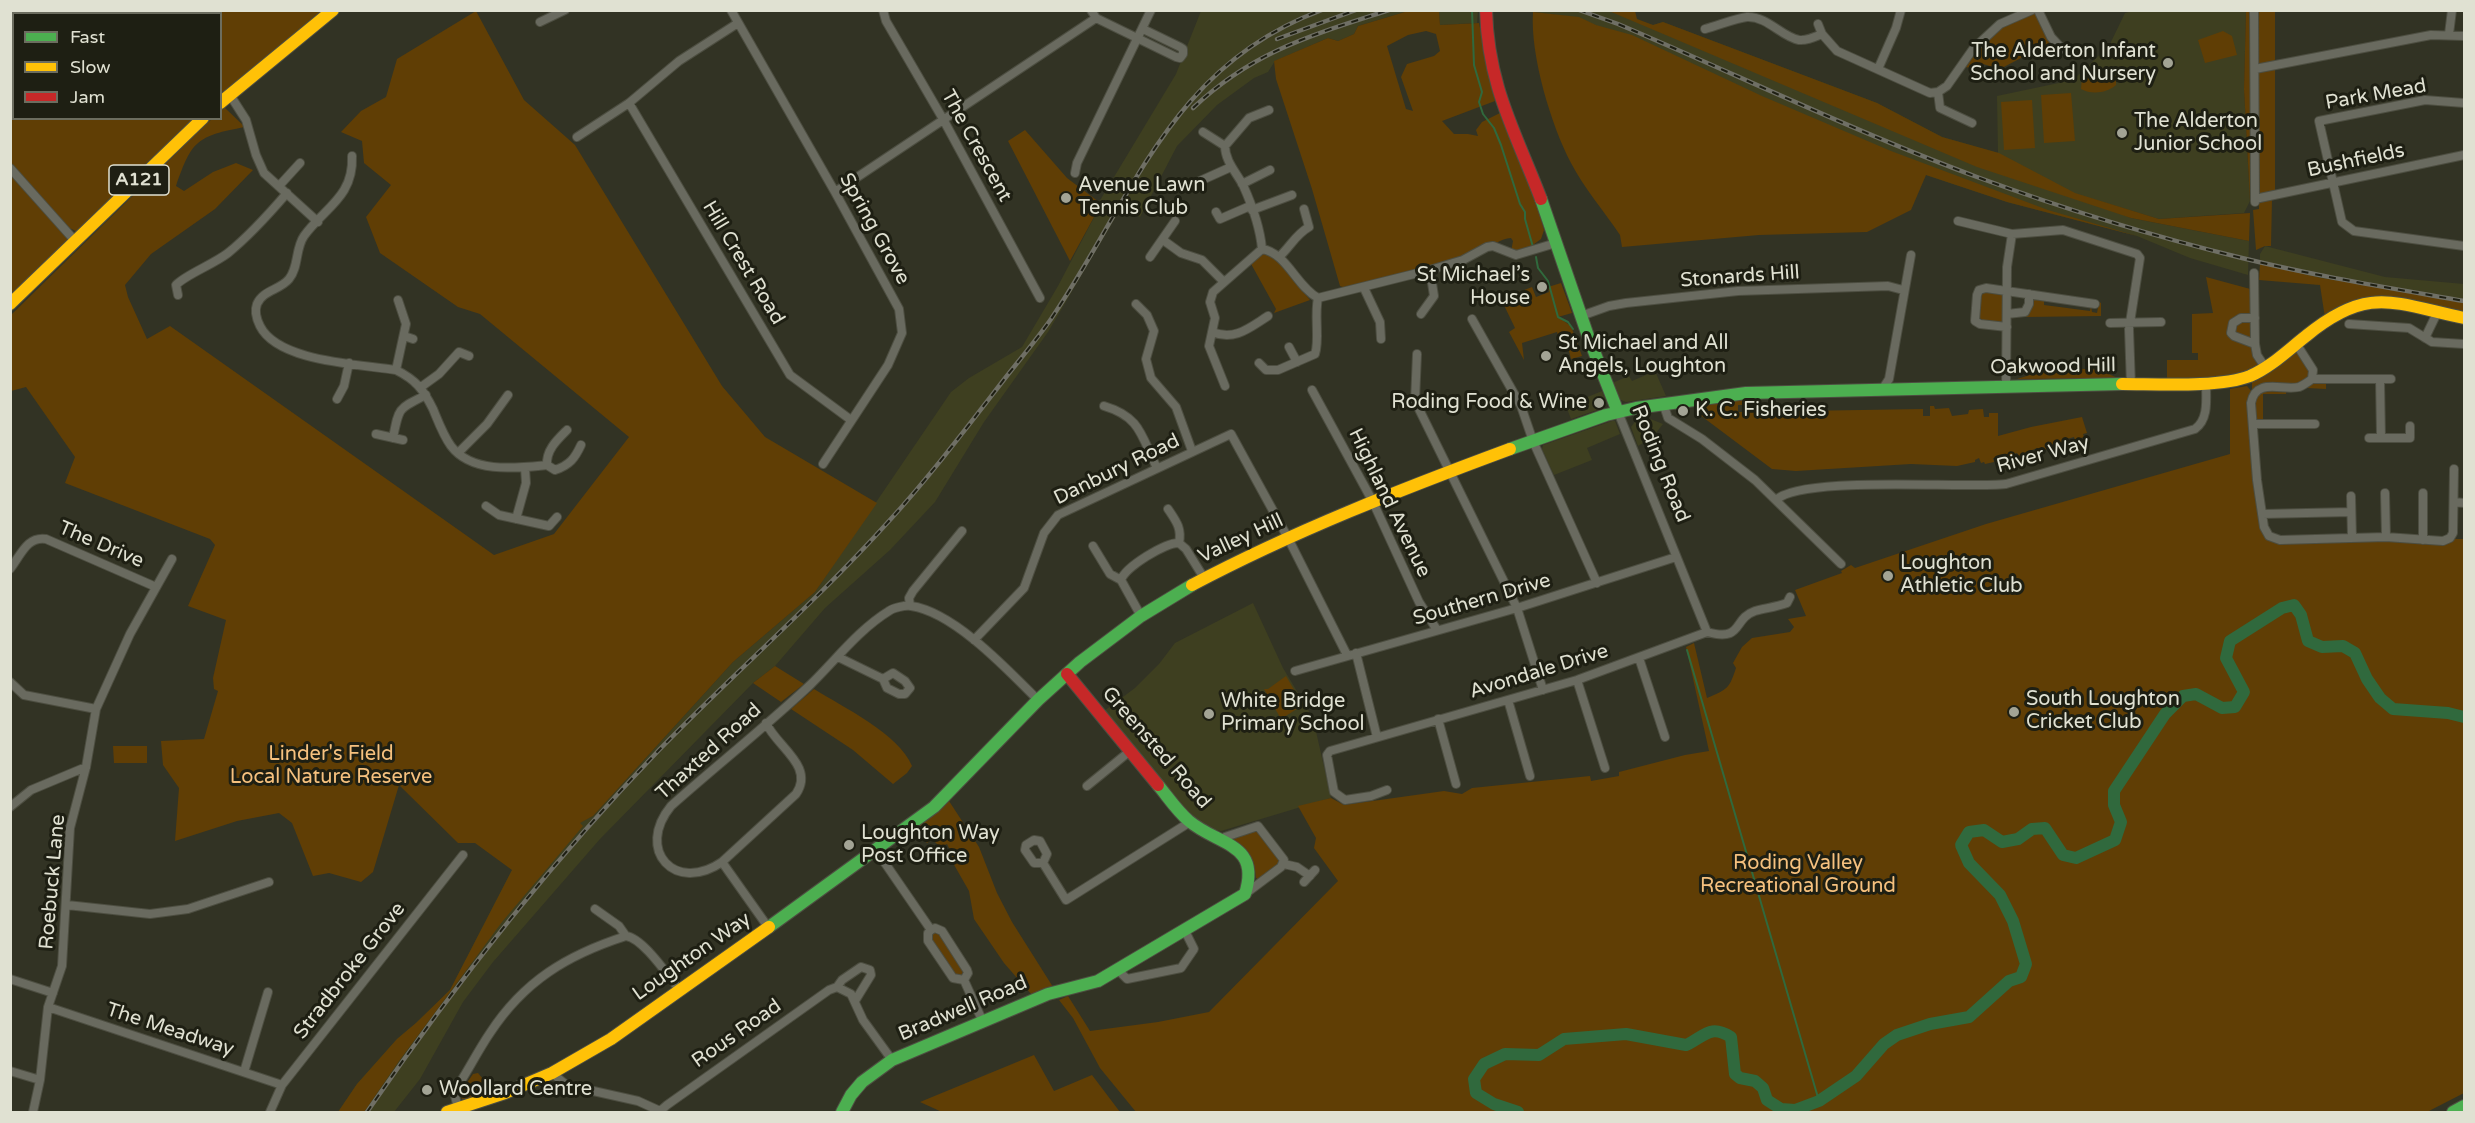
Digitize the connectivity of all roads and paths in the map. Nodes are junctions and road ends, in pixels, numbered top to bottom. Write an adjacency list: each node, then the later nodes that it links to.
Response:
1 (333, 10): 26 (main road)
2 (565, 10): 14 (street)
3 (731, 10): 15 (street, Spring Grove)
4 (883, 10): 30 (street, The Crescent)
5 (1151, 10): 18 (street)
6 (1486, 10): 59 (main road, Roding Road)
7 (1901, 10): 23 (street)
8 (2032, 10): 13 (street)
9 (2038, 10): 22 (street)
10 (2254, 10): 24 (street)
11 (2452, 10): 20 (street)
12 (1093, 14): 18 (street); 30 (street)
13 (2011, 14): 25 (street)
14 (540, 22)
15 (738, 23): 27 (street); 47 (street, Spring Grove)
16 (1818, 24): 19 (street)
17 (1706, 29): 19 (street)
18 (1141, 34): 42 (street)
19 (1822, 34): 23 (street)
20 (2449, 34): 21 (street); 24 (street)
21 (2464, 36)
22 (2062, 49)
23 (1878, 69): 25 (street)
24 (2255, 69): 43 (street, Bushfields)
25 (1938, 92): 32 (street)
26 (225, 99): 46 (street)
27 (629, 103): 34 (street); 121 (street, Hill Crest Road)
28 (2464, 104): 43 (street, Park Mead)
29 (1269, 110): 35 (street)
30 (943, 119): 47 (street); 73 (street, The Crescent)
31 (201, 120): 58 (main road, A121)
32 (1972, 123)
33 (1203, 132): 35 (street)
34 (577, 137)
35 (1225, 146): 39 (street)
36 (2464, 155): 43 (street, Bushfields)
37 (352, 156): 55 (street)
38 (300, 163): 46 (street)
39 (1231, 167): 44 (street); 45 (street)
40 (10, 168): 58 (street)
41 (1270, 171): 44 (street)
42 (1074, 172)
43 (2333, 183): 60 (street)
44 (1242, 184): 50 (street)
45 (1191, 185)
46 (279, 186): 48 (street)
47 (835, 192): 121 (street, Spring Grove)
48 (286, 193): 55 (street); 72 (street)
49 (1292, 195): 50 (street)
50 (1251, 208): 52 (street); 61 (street)
51 (1304, 209): 64 (street)
52 (1216, 212)
53 (1175, 221): 57 (street)
54 (1958, 221): 56 (street)
55 (318, 222): 102 (street)
56 (2012, 234): 70 (street); 89 (street)
57 (1163, 240): 63 (street); 67 (street)
58 (76, 242): 76 (main road, A121)
59 (1557, 243): 65 (street); 83 (main road, Roding Road)
60 (2464, 246)
61 (1262, 249): 64 (street); 67 (street)
62 (1911, 255): 69 (street)
63 (1150, 257)
64 (1280, 257): 74 (street)
65 (1430, 270): 68 (street); 81 (street)
66 (2254, 273): 84 (street)
67 (1224, 282): 92 (street)
68 (1364, 288): 74 (street); 94 (street)
69 (1904, 290): 83 (street, Stonards Hill); 114 (street)
70 (2007, 292): 71 (street); 80 (street); 91 (street)
71 (2029, 294): 78 (street); 80 (street)
72 (178, 295)
73 (1040, 298)
74 (1318, 298): 101 (street)
75 (398, 300): 105 (street)
76 (10, 304)
77 (1136, 304): 133 (street)
78 (2095, 304)
79 (2436, 313): 85 (main road, Oakwood Hill); 93 (street); 97 (main road, Oakwood Hill)
80 (2007, 314): 91 (street)
81 (1421, 315)
82 (1268, 316): 92 (street)
83 (1581, 316): 120 (main road, Roding Road)
84 (2255, 318): 95 (street); 95 (street)
85 (2464, 318)
86 (1472, 319): 131 (street)
87 (2161, 322): 89 (street)
88 (2110, 323): 89 (street)
89 (2131, 323): 111 (street)
90 (2349, 324): 93 (street)
91 (2007, 327): 112 (street)
92 (1212, 332): 109 (street)
93 (2426, 338): 96 (street)
94 (1381, 339)
95 (2255, 344): 104 (street)
96 (2464, 344)
97 (2297, 345): 104 (main road, Oakwood Hill); 106 (street)
98 (1289, 347): 101 (street)
99 (1417, 354): 140 (street)
100 (469, 356): 115 (street)
101 (1297, 362): 103 (street)
102 (349, 363): 105 (street); 117 (street)
103 (1258, 363)
104 (2265, 367): 110 (main road, Oakwood Hill)
105 (396, 370): 115 (street)
106 (2312, 379): 107 (street); 122 (street)
107 (2380, 379): 108 (street); 129 (street)
108 (2391, 379)
109 (1221, 382)
110 (2206, 383): 111 (main road, Oakwood Hill); 144 (street, River Way)
111 (2131, 386): 112 (main road, Oakwood Hill)
112 (2006, 388): 114 (main road, Oakwood Hill)
113 (1312, 390): 145 (street, Highland Avenue)
114 (1882, 390): 118 (main road, Oakwood Hill)
115 (423, 391): 127 (street); 134 (street)
116 (508, 395): 134 (street)
117 (337, 399)
118 (1663, 403): 120 (main road, Oakwood Hill); 144 (street)
119 (1104, 406): 138 (street)
120 (1618, 412): 131 (main road, Valley Hill); 163 (street, Roding Road)
121 (851, 420): 135 (street, Spring Grove)
122 (2253, 424): 123 (street); 151 (street)
123 (2315, 424)
124 (2410, 426): 129 (street)
125 (567, 430): 136 (street)
126 (376, 434): 127 (street)
127 (393, 438): 130 (street)
128 (2369, 438): 129 (street)
129 (2381, 438)
130 (403, 440)
131 (1533, 441): 140 (main road, Valley Hill); 169 (street)
132 (582, 445): 136 (street)
133 (1192, 451): 138 (street, Danbury Road); 158 (street, Danbury Road)
134 (458, 453): 137 (street)
135 (823, 464)
136 (547, 465): 137 (street)
137 (525, 468): 153 (street)
138 (1157, 468): 177 (street, Danbury Road)
139 (2454, 469): 146 (street)
140 (1450, 471): 145 (main road, Valley Hill); 173 (street)
141 (2385, 493): 157 (street)
142 (2423, 493): 160 (street)
143 (2351, 496): 150 (street)
144 (1776, 500): 165 (street)
145 (1373, 502): 158 (main road, Valley Hill); 175 (street, Highland Avenue)
146 (2454, 502): 147 (street); 155 (street)
147 (2464, 503)
148 (486, 506): 153 (street)
149 (1168, 509): 161 (street)
150 (2351, 512): 151 (street); 159 (street)
151 (2262, 514): 159 (street)
152 (557, 517): 153 (street)
153 (516, 519)
154 (962, 531): 172 (street)
155 (2453, 533): 156 (street); 160 (street)
156 (2464, 533)
157 (2385, 537): 159 (street); 160 (street)
158 (1288, 538): 167 (main road, Valley Hill); 178 (street)
159 (2352, 538)
160 (2422, 540)
161 (1179, 543): 167 (street); 168 (street)
162 (1093, 546): 168 (street)
163 (1676, 557): 169 (street, Southern Drive); 176 (street, Roding Road)
164 (172, 559): 170 (street, Roebuck Lane)
165 (1841, 564)
166 (10, 569): 170 (street, The Drive)
167 (1204, 578): 174 (main road, Valley Hill)
168 (1121, 580): 174 (street)
169 (1597, 583): 173 (street, Southern Drive)
170 (156, 587): 189 (street, Roebuck Lane)
171 (1790, 597): 176 (street)
172 (910, 606): 177 (street); 179 (street, Thaxted Road)
173 (1517, 608): 175 (street, Southern Drive); 186 (street)
174 (1141, 616): 182 (main road, Valley Hill)
175 (1437, 630): 178 (street, Southern Drive)
176 (1707, 632): 180 (street, Avondale Drive)
177 (974, 640): 187 (street)
178 (1352, 654): 181 (street, Southern Drive); 192 (street)
179 (838, 657): 183 (street); 191 (street, Thaxted Road)
180 (1639, 658): 184 (street, Avondale Drive); 193 (street)
181 (1295, 671)
182 (1067, 674): 187 (main road, Valley Hill); 194 (main road, Greensted Road)
183 (883, 679)
184 (1577, 680): 186 (street, Avondale Drive); 196 (street)
185 (10, 682): 189 (street)
186 (1543, 690): 188 (street, Avondale Drive)
187 (1038, 700): 201 (main road, Valley Hill)
188 (1508, 700): 190 (street, Avondale Drive); 197 (street)
189 (96, 709): 195 (street, Roebuck Lane)
190 (1438, 719): 192 (street, Avondale Drive); 198 (street)
191 (766, 723): 207 (street); 207 (street, Thaxted Road)
192 (1377, 737): 200 (street, Avondale Drive)
193 (1665, 737)
194 (1130, 751): 199 (street); 203 (main road, Greensted Road)
195 (86, 767): 202 (street); 213 (street, Roebuck Lane)
196 (1605, 768)
197 (1530, 776)
198 (1456, 784)
199 (1087, 786)
200 (1387, 790)
201 (940, 800): 205 (main road, Loughton Way)
202 (10, 807)
203 (1190, 822): 204 (main road, Greensted Road); 208 (street)
204 (1222, 841): 209 (street); 212 (main road, Greensted Road)
205 (876, 850): 215 (main road, Loughton Way); 217 (street)
206 (463, 855): 234 (street, Stradbroke Grove)
207 (722, 862): 215 (street)
208 (1043, 863)
209 (1284, 864): 210 (street); 212 (street)
210 (1310, 876)
211 (269, 882): 213 (street)
212 (1245, 894): 216 (main road)
213 (67, 905): 225 (street, Roebuck Lane)
214 (596, 909): 218 (street)
215 (768, 927): 223 (main road, Loughton Way)
216 (1184, 929): 219 (main road); 219 (street)
217 (931, 930): 221 (street); 221 (street)
218 (626, 936): 223 (street); 236 (street)
219 (1118, 969): 228 (main road, Bradwell Road)
220 (10, 979): 225 (street)
221 (964, 980): 228 (street)
222 (837, 987): 226 (street); 226 (street, Rous Road); 237 (street, Rous Road)
223 (679, 989): 232 (main road, Loughton Way)
224 (268, 992): 231 (street)
225 (53, 993): 227 (street, Roebuck Lane)
226 (855, 1001): 229 (street)
227 (48, 1007): 231 (street, The Meadway); 233 (street, Roebuck Lane)
228 (983, 1022): 229 (main road, Bradwell Road)
229 (892, 1060): 240 (main road, Bradwell Road)
230 (10, 1071): 233 (street)
231 (244, 1072): 234 (street, The Meadway)
232 (552, 1073): 236 (main road, Loughton Way); 237 (street)
233 (40, 1080): 238 (street, Roebuck Lane)
234 (282, 1085): 239 (street, Stradbroke Grove)
235 (2464, 1106): 241 (main road)
236 (453, 1110)
237 (659, 1112)
238 (33, 1113)
239 (270, 1113)
240 (842, 1113)
241 (2453, 1113)

